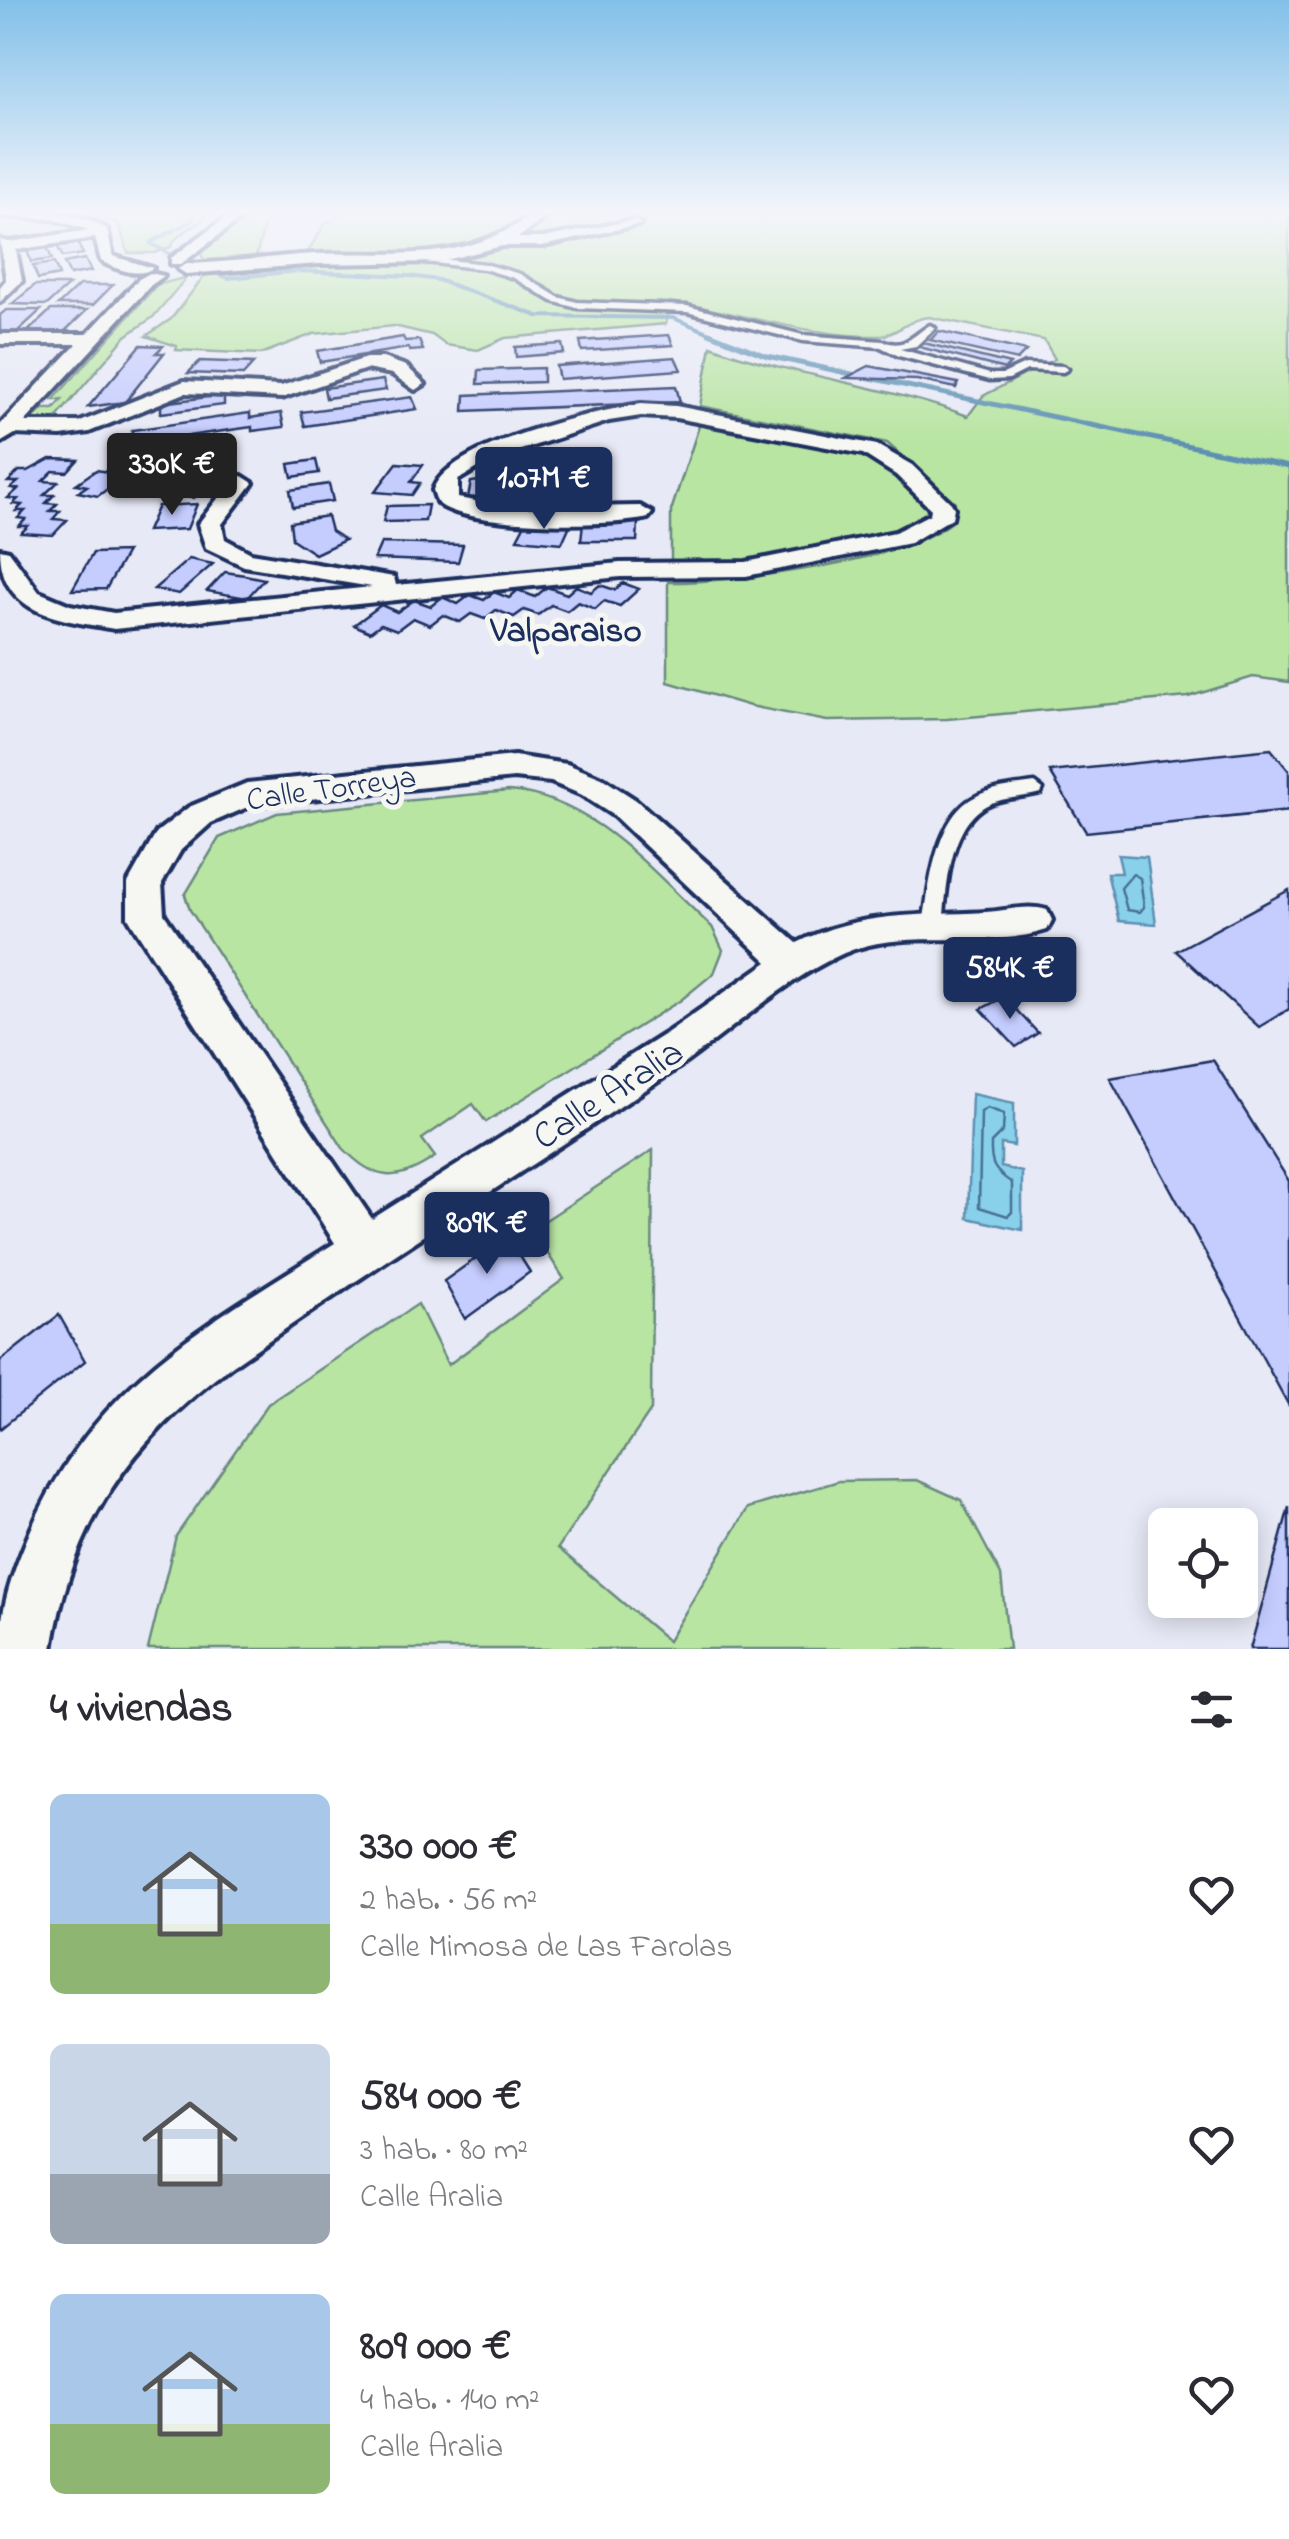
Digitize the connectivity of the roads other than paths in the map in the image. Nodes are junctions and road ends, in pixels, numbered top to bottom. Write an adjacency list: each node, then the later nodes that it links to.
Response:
1 (140, 288): 5 (street)
2 (537, 288): 6 (lane)
3 (930, 328): 6 (lane)
4 (0, 339): 5 (street)
5 (93, 339): 9 (street)
6 (890, 348): 7 (lane)
7 (1064, 369)
8 (415, 384): 9 (street)
9 (4, 432)
10 (242, 483): 13 (street)
11 (640, 512): 13 (street)
12 (0, 556): 13 (street)
13 (429, 590)
14 (1036, 789): 16 (lane)
15 (1034, 920): 16 (street, Calle Aralia)
16 (933, 927): 17 (street, Calle Aralia)
17 (796, 964): 18 (street, Calle Aralia); 18 (street, Calle Torreya)
18 (366, 1250): 19 (street, Calle Aralia)
19 (24, 1649)

